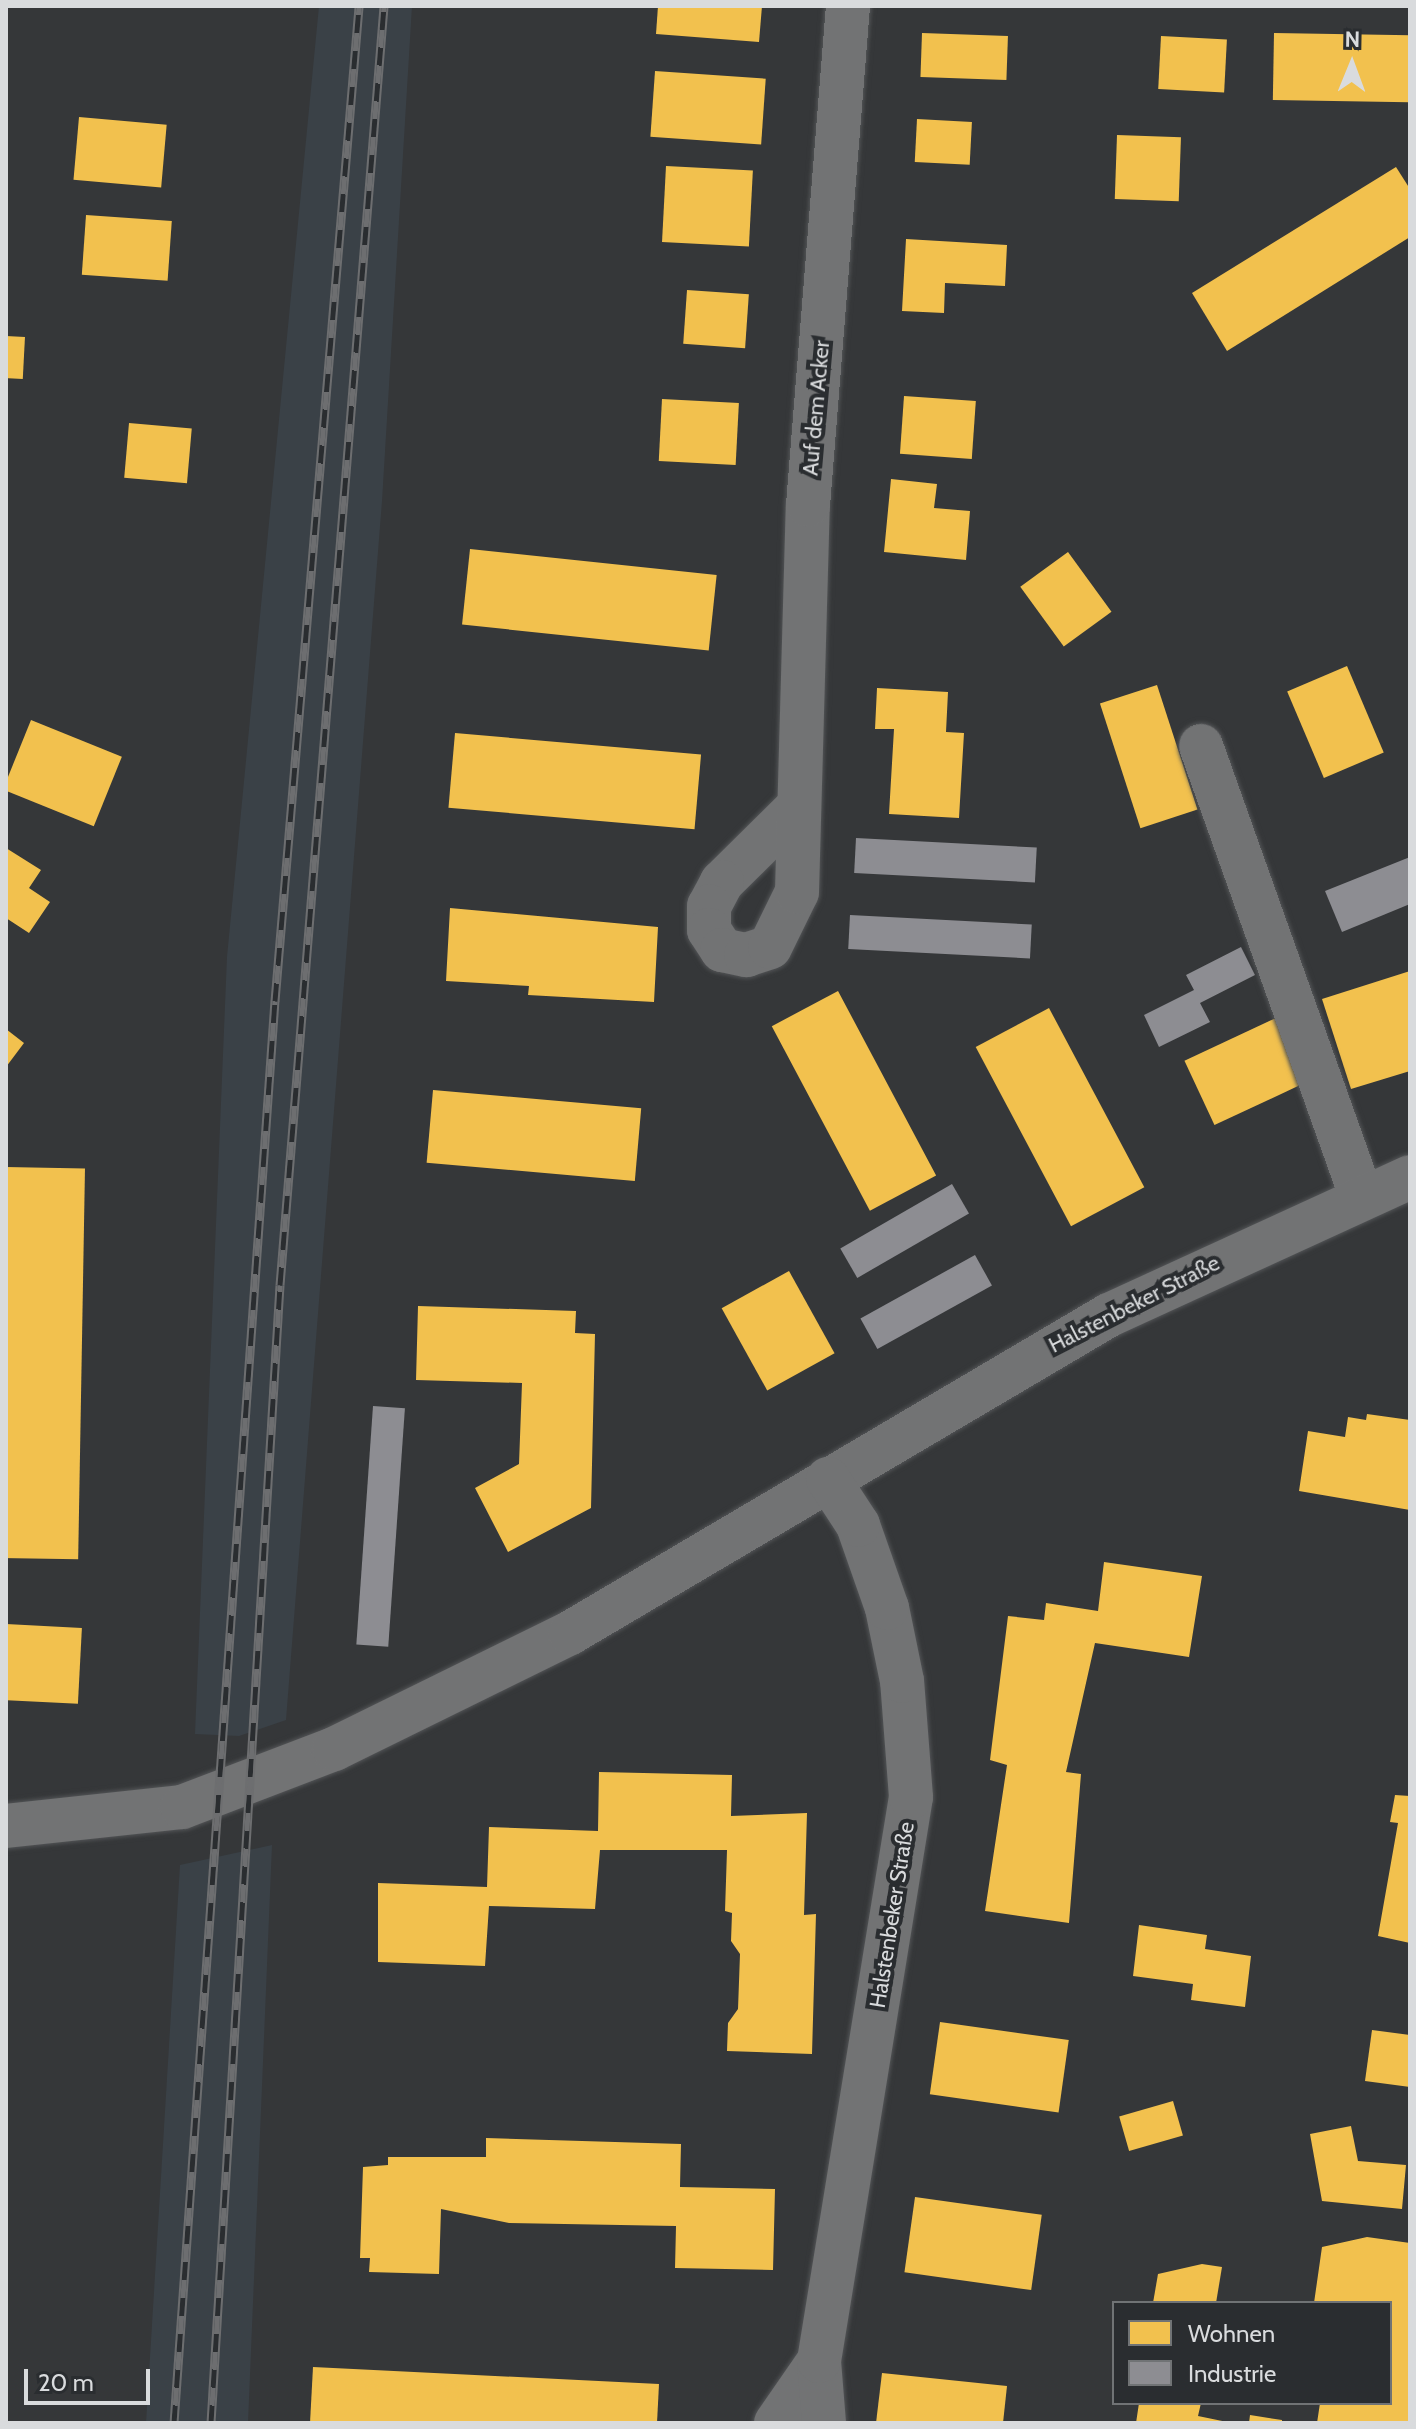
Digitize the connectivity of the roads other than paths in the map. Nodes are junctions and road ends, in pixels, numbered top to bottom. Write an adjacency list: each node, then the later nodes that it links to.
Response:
1 (848, 6): 3 (street, Auf dem Acker)
2 (1201, 746): 5 (street)
3 (795, 810)
4 (1410, 1177): 5 (street, Halstenbeker Straße)
5 (1361, 1196): 6 (street, Halstenbeker Straße)
6 (828, 1479): 7 (street, Halstenbeker Straße); 8 (street, Halstenbeker Straße)
7 (6, 1826)
8 (819, 2361): 9 (street, Halstenbeker Straße); 10 (street, Halstenbeker Straße)
9 (776, 2423)
10 (824, 2423)

